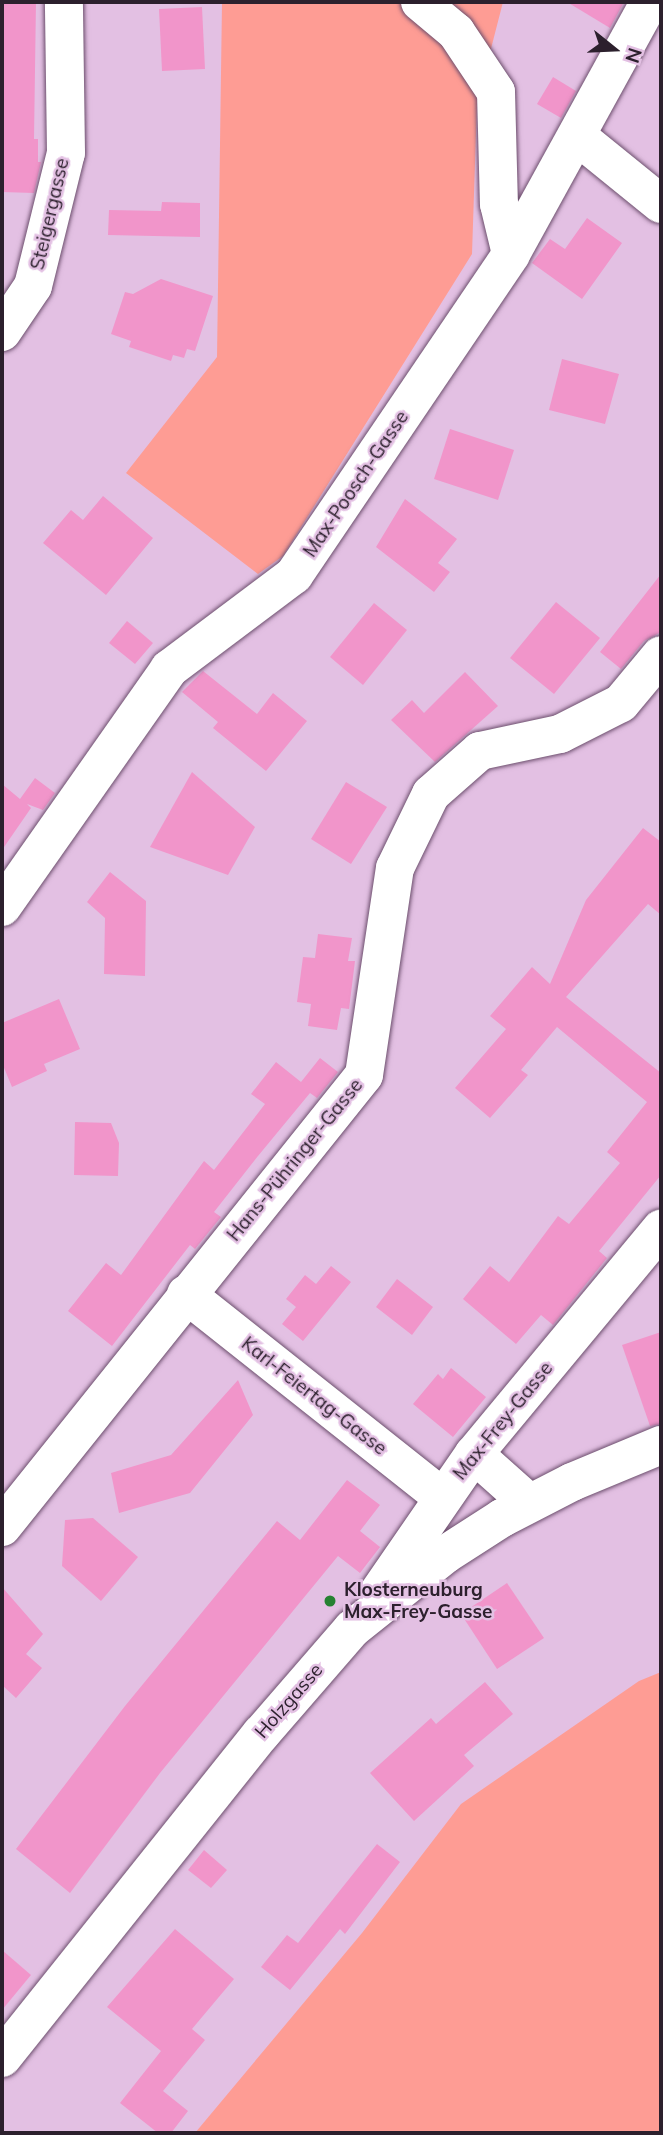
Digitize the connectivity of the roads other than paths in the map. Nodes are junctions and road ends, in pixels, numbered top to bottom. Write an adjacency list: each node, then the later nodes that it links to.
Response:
1 (64, 2): 7 (street, Steigergasse)
2 (420, 2): 6 (street)
3 (646, 8): 4 (street, Max-Poosch-Gasse)
4 (577, 136): 5 (street); 6 (street, Max-Poosch-Gasse)
5 (661, 204)
6 (512, 254): 9 (street, Max-Poosch-Gasse)
7 (2, 332)
8 (661, 655): 11 (street, Hans-Pühringer-Gasse)
9 (2, 907)
10 (661, 1229): 13 (street, Max-Frey-Gasse)
11 (186, 1294): 14 (street, Karl-Feiertag-Gasse); 16 (street, Hans-Pühringer-Gasse)
12 (661, 1445): 15 (street, Holzgasse)
13 (474, 1454): 14 (street, Max-Frey-Gasse); 15 (street)
14 (442, 1497): 17 (street, Max-Frey-Gasse)
15 (529, 1503): 17 (street, Holzgasse)
16 (2, 1527)
17 (358, 1624): 18 (street, Holzgasse)
18 (2, 2058)

